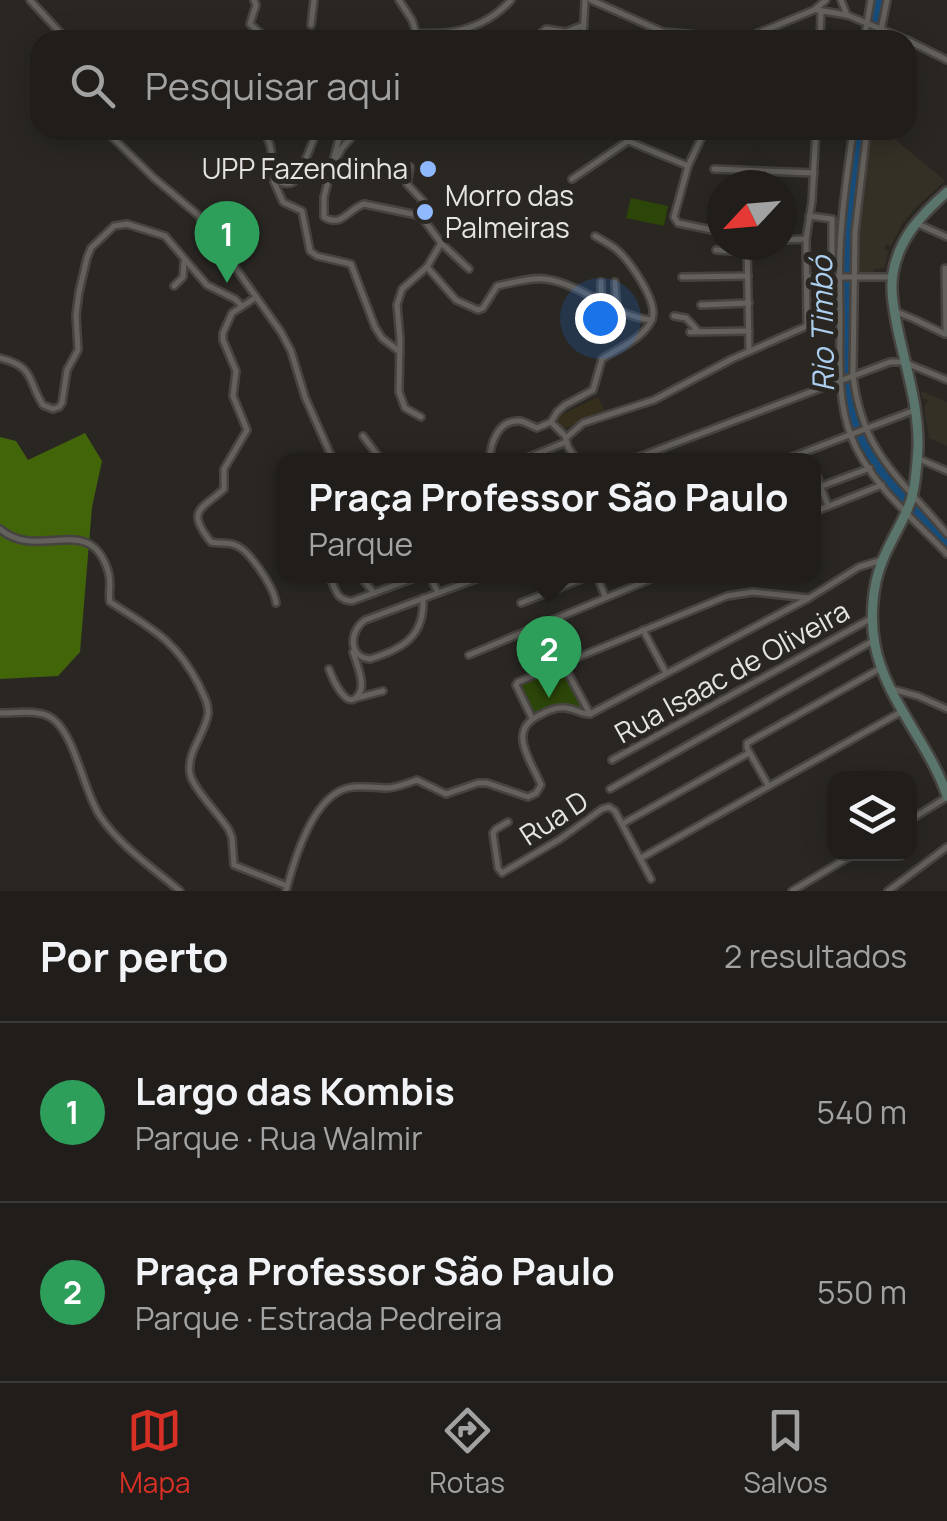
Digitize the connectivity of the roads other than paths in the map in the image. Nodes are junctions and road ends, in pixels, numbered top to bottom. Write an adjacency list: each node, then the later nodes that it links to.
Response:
1 (30, 0): 17 (street)
2 (254, 0): 18 (street)
3 (314, 0): 15 (street)
4 (399, 0): 19 (street)
5 (511, 0): 20 (street)
6 (588, 0): 14 (street); 23 (street)
7 (826, 0): 11 (street)
8 (840, 0): 12 (street)
9 (871, 0): 13 (street)
10 (887, 0): 16 (street)
11 (818, 10): 12 (street); 24 (street); 25 (street)
12 (847, 15): 13 (street)
13 (868, 23): 16 (street); 26 (street)
14 (584, 24): 21 (street); 22 (street)
15 (311, 25)
16 (880, 28): 27 (street)
17 (58, 30)
18 (257, 30)
19 (415, 30)
20 (463, 30)
21 (570, 30)
22 (584, 30)
23 (658, 30)
24 (769, 30)
25 (819, 30)
26 (866, 30)
27 (884, 30)
28 (917, 45): 29 (street)
29 (947, 60)
30 (115, 140): 72 (street)
31 (268, 140): 46 (street)
32 (315, 140): 46 (street)
33 (338, 140): 45 (street)
34 (349, 140): 45 (street)
35 (624, 140): 47 (street)
36 (627, 140): 41 (street)
37 (700, 140): 41 (street)
38 (816, 140): 44 (street)
39 (852, 140): 68 (street)
40 (866, 140): 64 (street)
41 (688, 166): 52 (street)
42 (410, 168): 49 (street)
43 (714, 169): 44 (street)
44 (814, 172): 50 (street)
45 (329, 174): 49 (street)
46 (274, 176): 85 (street)
47 (572, 179)
48 (947, 192): 51 (main road)
49 (417, 215): 57 (street)
50 (809, 216): 56 (street); 68 (street)
51 (915, 223): 54 (street); 65 (main road)
52 (707, 228)
53 (595, 236): 80 (street)
54 (947, 237)
55 (797, 239): 56 (street)
56 (806, 239): 67 (street)
57 (440, 243): 60 (street); 61 (street)
58 (748, 260): 63 (street)
59 (184, 262): 71 (street); 76 (street); 86 (street)
60 (427, 267): 73 (street); 85 (street)
61 (469, 268)
62 (945, 268): 83 (street)
63 (748, 276): 66 (street); 74 (street)
64 (852, 276): 65 (street); 68 (street); 88 (street)
65 (892, 276): 78 (main road)
66 (682, 277)
67 (807, 277): 68 (street); 81 (street)
68 (838, 277): 81 (street); 89 (street)
69 (601, 282): 73 (street)
70 (615, 282): 77 (street)
71 (174, 286)
72 (255, 298): 76 (street); 99 (street)
73 (601, 302): 77 (street)
74 (748, 303): 75 (street); 82 (street)
75 (701, 305)
76 (242, 306): 132 (street)
77 (617, 311): 80 (street)
78 (894, 311): 83 (street); 87 (main road)
79 (674, 316): 82 (street)
80 (652, 320): 93 (street)
81 (807, 326): 84 (street)
82 (749, 330): 84 (street)
83 (946, 331)
84 (748, 351): 97 (street)
85 (400, 352): 92 (street)
86 (0, 358)
87 (904, 362): 88 (street); 90 (street); 91 (main road)
88 (852, 375): 89 (street); 94 (street)
89 (842, 379): 95 (street); 104 (street)
90 (947, 380)
91 (915, 410): 94 (street); 106 (main road)
92 (421, 417)
93 (551, 422): 97 (street); 101 (street)
94 (863, 430): 95 (street); 112 (street)
95 (852, 434): 98 (street); 107 (street)
96 (364, 436): 100 (street)
97 (566, 440): 102 (street); 103 (street)
98 (808, 451): 105 (street)
99 (330, 453)
100 (378, 453)
101 (491, 453)
102 (537, 453)
103 (572, 453)
104 (650, 453)
105 (803, 453)
106 (917, 458): 108 (street); 112 (main road)
107 (870, 468): 109 (street); 110 (street)
108 (947, 471)
109 (821, 486)
110 (882, 486): 112 (street); 113 (street)
111 (821, 494): 113 (street)
112 (909, 504): 116 (street); 117 (street); 118 (main road)
113 (828, 506): 114 (street)
114 (821, 509)
115 (0, 529): 163 (street)
116 (946, 532)
117 (947, 554)
118 (882, 560): 131 (street); 134 (main road)
119 (332, 583): 128 (street)
120 (365, 583): 128 (street)
121 (402, 583): 128 (street)
122 (433, 583): 127 (street)
123 (465, 583): 127 (street)
124 (572, 583): 133 (street)
125 (600, 583): 129 (street)
126 (640, 583): 129 (street)
127 (438, 593): 130 (street)
128 (374, 594)
129 (605, 597): 138 (street)
130 (423, 598): 137 (street); 137 (street)
131 (809, 598): 135 (street); 142 (street)
132 (276, 603)
133 (522, 603)
134 (872, 618): 136 (main road); 152 (street, Rua Isaac de Oliveira)
135 (643, 630): 139 (street); 142 (street)
136 (874, 641): 140 (main road); 154 (street)
137 (352, 644): 145 (street)
138 (469, 655)
139 (563, 663): 149 (street); 150 (street)
140 (881, 668): 143 (main road); 151 (street)
141 (330, 669): 145 (street)
142 (666, 674): 149 (street)
143 (892, 689): 146 (street); 147 (main road)
144 (383, 691): 145 (street)
145 (354, 698)
146 (947, 709)
147 (903, 710): 153 (street); 155 (main road)
148 (0, 714): 164 (street)
149 (590, 714): 150 (street)
150 (532, 718): 163 (street)
151 (749, 753): 153 (street); 158 (street)
152 (612, 760)
153 (769, 786): 160 (street)
154 (610, 789)
155 (947, 796): 156 (street)
156 (917, 815)
157 (508, 822): 158 (street, Rua D)
158 (622, 824): 160 (street, Rua D)
159 (947, 847): 166 (street)
160 (641, 858): 162 (street, Rua D)
161 (842, 861): 165 (street)
162 (651, 879)
163 (287, 889)
164 (180, 891)
165 (792, 891)
166 (888, 891)

